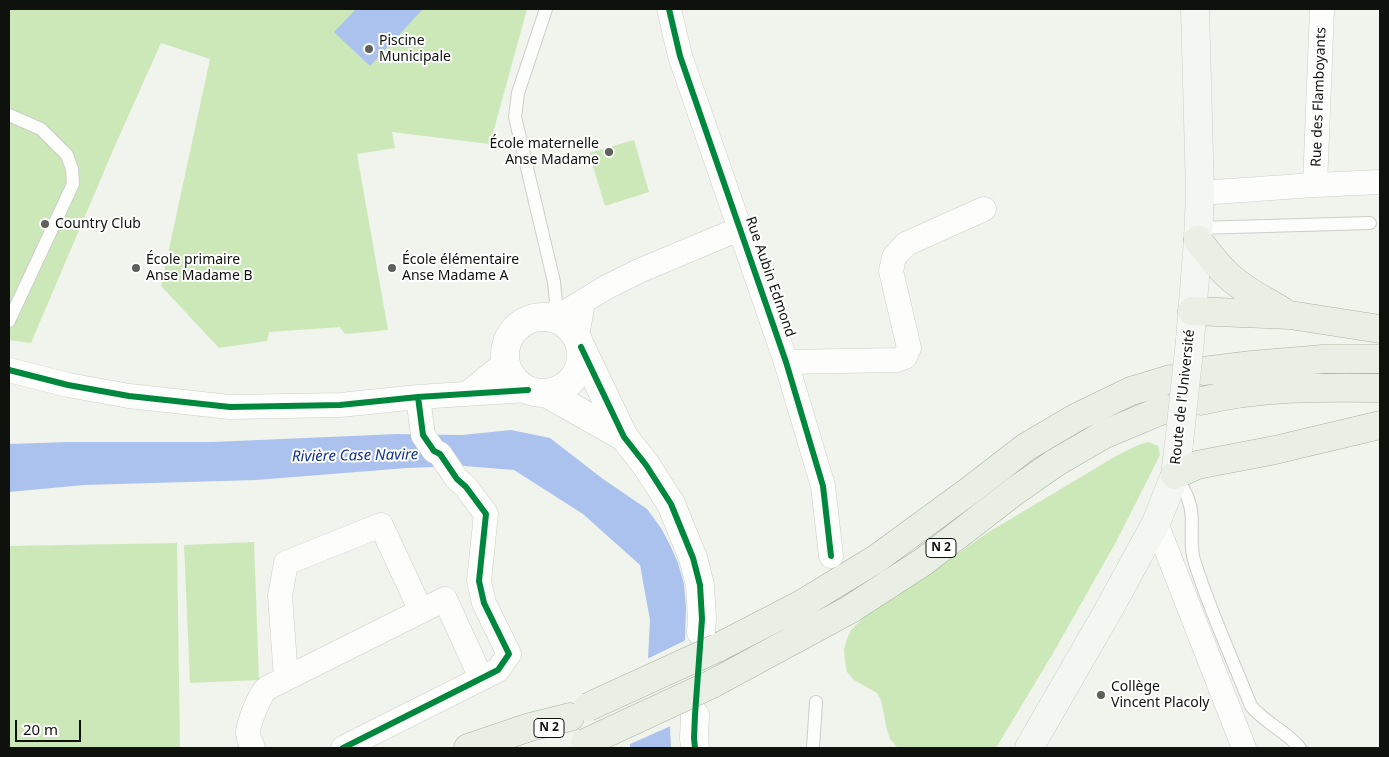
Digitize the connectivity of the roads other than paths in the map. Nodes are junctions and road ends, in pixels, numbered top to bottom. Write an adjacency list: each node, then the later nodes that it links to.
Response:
1 (546, 9): 16 (lane)
2 (669, 9): 11 (street, Rue Aubin Edmond)
3 (1195, 9): 8 (main road, Route de l'Université)
4 (1322, 9): 7 (street, Rue des Flamboyants)
5 (9, 115): 17 (lane)
6 (1380, 182): 7 (street, Rue des Flamboyants)
7 (1315, 186): 8 (street, Rue des Flamboyants)
8 (1200, 193): 12 (main road, Route de l'Université)
9 (984, 209): 22 (street)
10 (1370, 223): 12 (lane)
11 (739, 229): 13 (street); 22 (street, Rue Aubin Edmond)
12 (1198, 234): 14 (main road, Route de l'Université); 15 (main road)
13 (583, 302): 16 (street); 19 (street)
14 (1192, 311): 15 (main road); 34 (main road, Route de l'Université, bridge)
15 (1290, 315): 18 (main road)
16 (554, 318): 19 (street); 21 (street)
17 (9, 321)
18 (1380, 329)
19 (579, 342): 27 (street); 33 (street)
20 (1380, 359): 24 (main road)
21 (506, 362): 27 (street); 28 (street)
22 (786, 362): 36 (street, Rue Aubin Edmond)
23 (9, 370): 29 (street)
24 (1203, 371)
25 (1170, 379): 38 (main road, N 2)
26 (1380, 388): 30 (main road)
27 (537, 392): 28 (street); 33 (street)
28 (468, 393): 29 (street)
29 (418, 397): 40 (street)
30 (1201, 400)
31 (1167, 409): 44 (main road, N 2, bridge)
32 (1380, 425): 34 (main road)
33 (624, 437): 38 (street)
34 (1174, 475): 35 (main road, Route de l'Université); 53 (lane)
35 (1156, 523): 51 (main road, Route de l'Université); 52 (street)
36 (831, 556)
37 (421, 611): 39 (street); 39 (street); 40 (street)
38 (709, 640): 42 (main road, N 2, bridge)
39 (286, 678): 45 (street)
40 (481, 678): 46 (street)
41 (816, 702): 50 (lane)
42 (579, 712): 47 (main road); 48 (main road, N 2)
43 (695, 715): 49 (street)
44 (577, 747)
45 (253, 748)
46 (343, 748)
47 (468, 748)
48 (509, 748)
49 (695, 748)
50 (813, 748)
51 (1029, 748)
52 (1244, 748)
53 (1300, 748)

